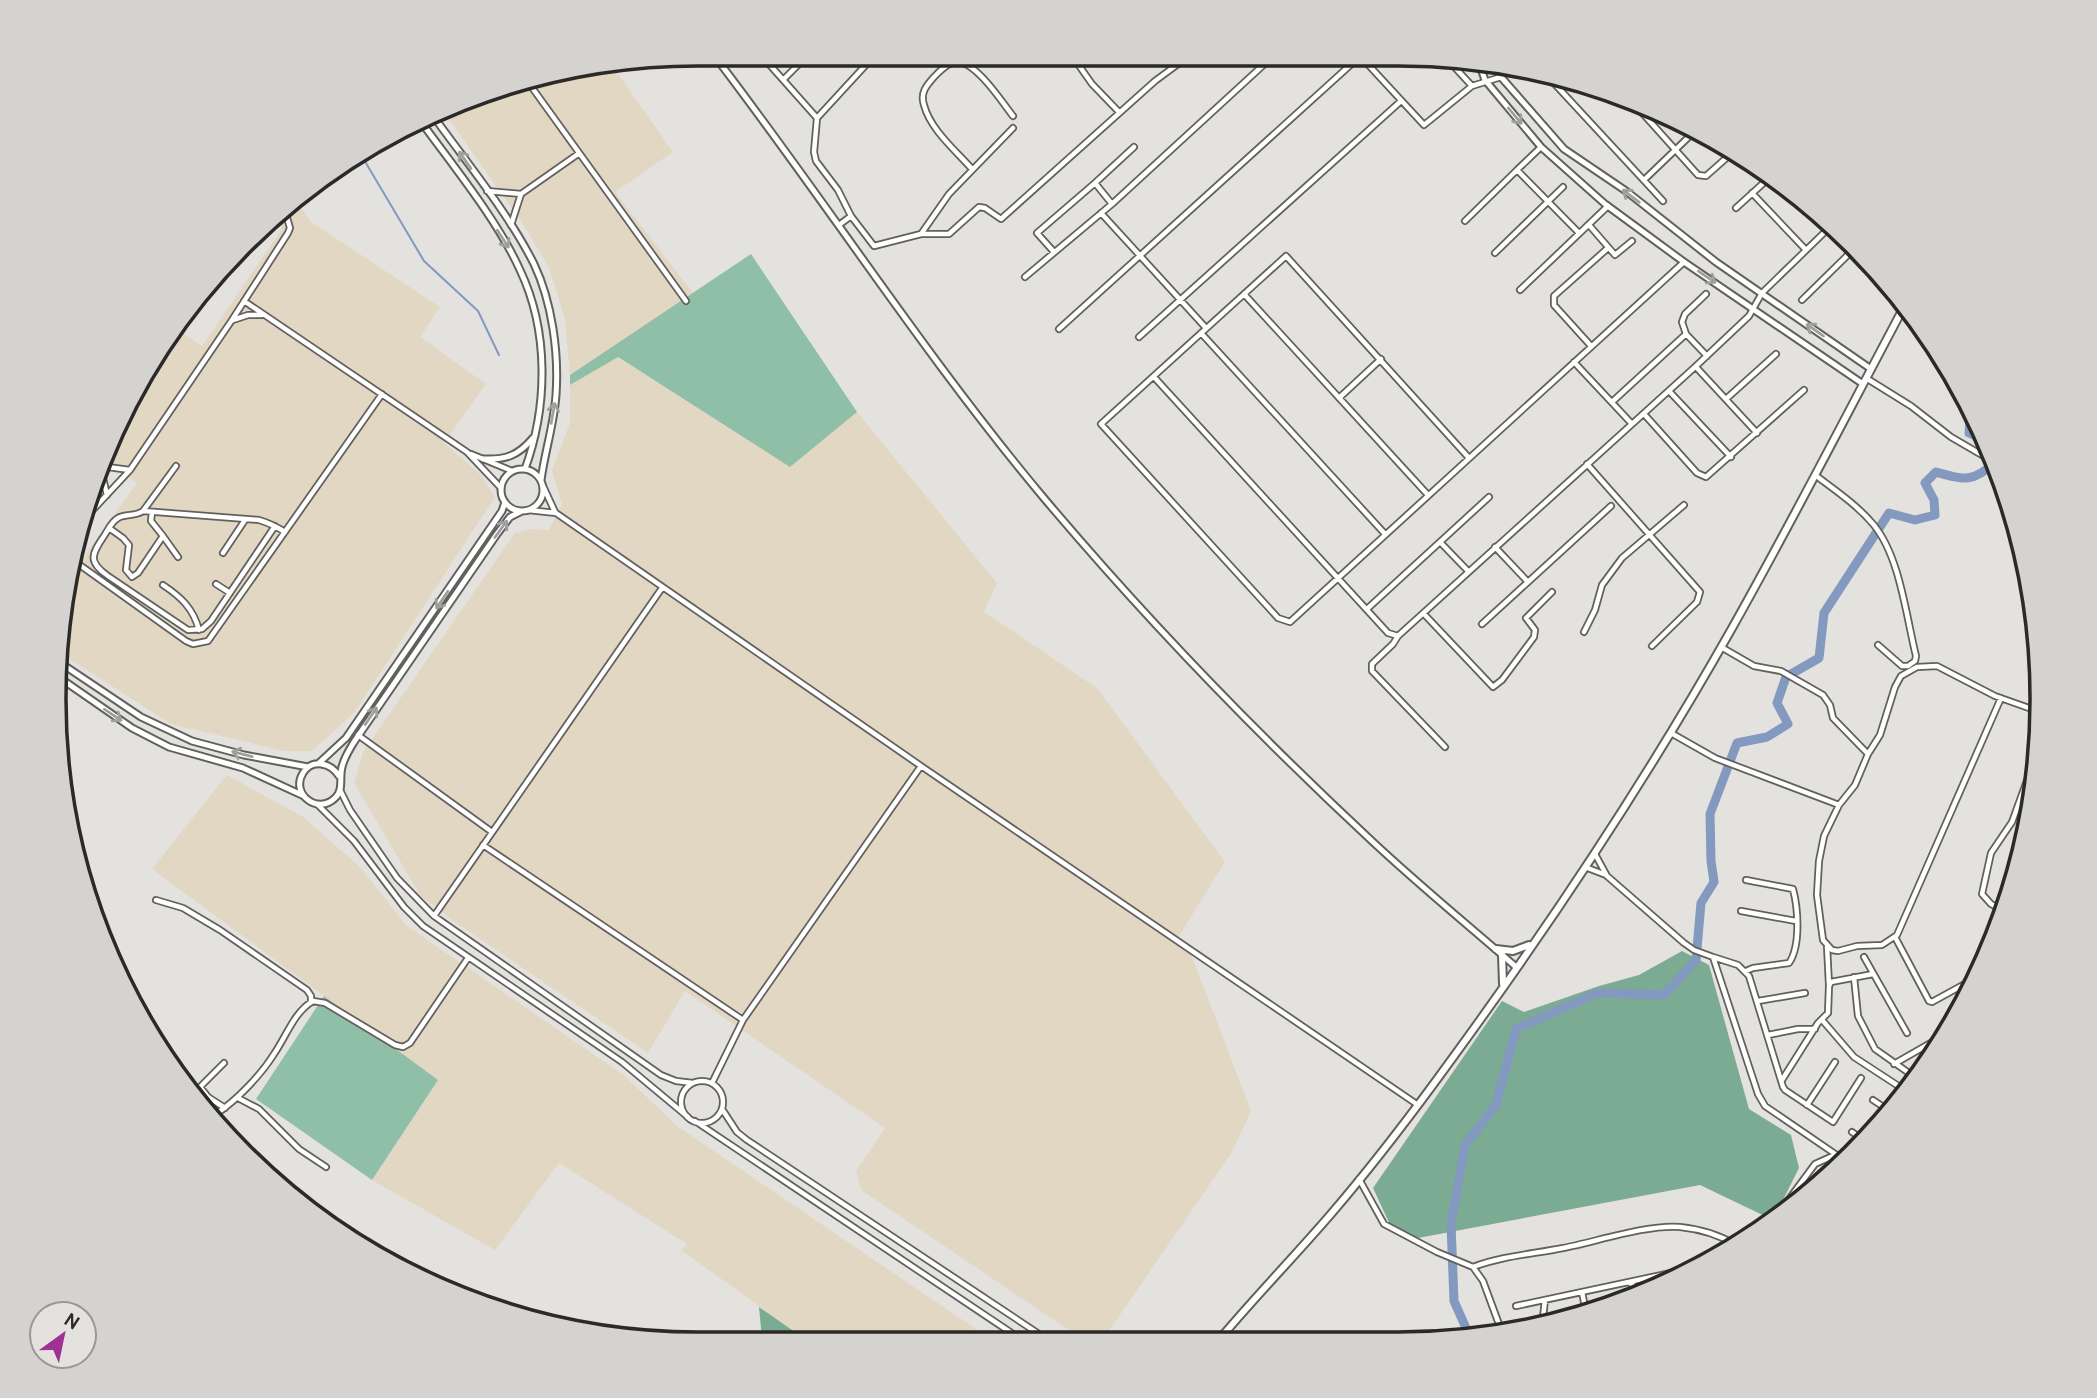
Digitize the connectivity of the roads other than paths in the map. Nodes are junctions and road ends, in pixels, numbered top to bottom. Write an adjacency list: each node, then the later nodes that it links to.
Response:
1 (722, 66): 53 (street)
2 (772, 66): 15 (street)
3 (797, 66): 15 (street)
4 (864, 66): 23 (street)
5 (946, 66): 34 (street)
6 (967, 66): 22 (street)
7 (1079, 66): 21 (street)
8 (1176, 66): 21 (street)
9 (1262, 66): 45 (street)
10 (1349, 66): 64 (street)
11 (1369, 66): 20 (street)
12 (1457, 70): 17 (street)
13 (1482, 72): 16 (street)
14 (1501, 77): 16 (street); 68 (street, one-way to 14)
15 (784, 79): 23 (street)
16 (1485, 80): 17 (street); 30 (street, one-way to 30)
17 (1472, 86): 20 (street)
18 (1558, 87): 36 (street)
19 (533, 89): 32 (street)
20 (1401, 101): 71 (street)
21 (1119, 112): 57 (street)
22 (1013, 116)
23 (817, 118): 49 (street)
24 (1648, 118): 31 (street)
25 (438, 123): 40 (street, one-way to 25)
26 (1013, 128): 34 (street)
27 (426, 129): 102 (street, one-way to 102)
28 (1687, 137): 31 (street)
29 (1134, 147): 37 (street)
30 (1541, 147): 35 (street); 46 (street)
31 (1676, 149): 33 (street); 36 (street)
32 (578, 154): 42 (street); 74 (street)
33 (1726, 158)
34 (972, 169): 57 (street)
35 (1517, 170): 43 (street); 51 (street)
36 (1644, 180): 44 (street)
37 (1095, 183): 45 (street); 61 (street)
38 (1763, 183): 41 (street)
39 (1563, 187): 43 (street)
40 (487, 191): 42 (street); 52 (street)
41 (1752, 193): 47 (street); 60 (street)
42 (521, 194): 52 (street)
43 (1548, 201): 56 (street); 62 (street)
44 (1663, 201)
45 (1112, 204): 48 (street)
46 (1608, 206): 54 (street); 65 (street)
47 (1736, 208)
48 (1101, 213): 61 (street); 64 (street)
49 (851, 216): 53 (street); 57 (street)
50 (287, 219): 73 (street)
51 (1465, 221)
52 (510, 225): 115 (street, one-way to 52)
53 (839, 225): 189 (street)
54 (1588, 225): 56 (street); 59 (street)
55 (1825, 232): 60 (street)
56 (1579, 233): 67 (street)
57 (921, 234)
58 (1632, 241): 59 (street)
59 (1608, 248): 84 (street)
60 (1806, 250): 68 (street)
61 (1054, 253): 66 (street)
62 (1495, 253)
63 (1848, 255): 72 (street)
64 (1140, 256): 71 (street); 80 (street)
65 (1684, 261): 75 (street, one-way to 75); 84 (street)
66 (1025, 277)
67 (1520, 290)
68 (1762, 293): 75 (street); 90 (street, one-way to 68)
69 (1244, 294): 79 (street); 87 (street); 96 (street)
70 (1706, 294): 82 (street)
71 (1180, 300): 79 (street); 83 (street)
72 (1802, 300)
73 (244, 301): 77 (street); 78 (street)
74 (686, 301)
75 (1752, 308): 86 (street); 92 (street)
76 (1900, 314): 90 (main road)
77 (264, 316): 78 (street); 95 (street)
78 (232, 320): 112 (street)
79 (1206, 328): 81 (street)
80 (1059, 330)
81 (1201, 333): 91 (street); 133 (street)
82 (1686, 334): 86 (street); 98 (street)
83 (1139, 337)
84 (1591, 346): 88 (street)
85 (1776, 354): 97 (street)
86 (1707, 356): 89 (street)
87 (1381, 359): 96 (street); 107 (street)
88 (1574, 362): 98 (street); 107 (street)
89 (1695, 367): 94 (street); 97 (street)
90 (1871, 369): 92 (main road)
91 (1154, 377): 142 (street); 142 (street)
92 (1865, 381): 104 (street); 114 (main road)
93 (1804, 390): 101 (street)
94 (1669, 391): 99 (street); 105 (street)
95 (382, 394): 103 (street); 132 (street)
96 (1339, 398): 119 (street)
97 (1726, 399): 101 (street)
98 (1612, 402): 100 (street)
99 (1644, 414): 100 (street); 105 (street)
100 (1632, 424): 108 (street)
101 (1757, 433): 105 (street)
102 (535, 436): 106 (street); 111 (street)
103 (467, 452): 106 (street); 117 (street)
104 (1981, 454)
105 (1731, 457)
106 (483, 458): 113 (street)
107 (1469, 458): 119 (street)
108 (1587, 464): 134 (street); 137 (street)
109 (176, 466): 126 (street)
110 (111, 467): 112 (street)
111 (525, 468): 113 (street); 115 (street)
112 (130, 470): 118 (street)
113 (512, 471): 117 (street)
114 (1815, 475): 155 (street); 157 (main road)
115 (542, 483): 125 (street); 128 (street)
116 (104, 484): 118 (street)
117 (501, 488): 121 (street)
118 (107, 495): 122 (street)
119 (1428, 495): 133 (street)
120 (1489, 497): 136 (street)
121 (505, 502): 125 (street); 166 (street, one-way to 166)
122 (97, 505)
123 (1684, 505): 134 (street)
124 (1611, 506): 143 (street)
125 (525, 510): 128 (street); 163 (street, one-way to 125)
126 (143, 511): 127 (street); 131 (street)
127 (152, 512): 129 (street); 135 (street)
128 (556, 513): 146 (street)
129 (245, 519): 130 (street); 138 (street)
130 (275, 526): 132 (street); 148 (street)
131 (109, 528): 135 (street); 152 (street)
132 (285, 533): 140 (street)
133 (1385, 534): 142 (street)
134 (1651, 535): 153 (street); 156 (street)
135 (163, 536): 139 (street)
136 (1440, 541): 141 (street); 149 (street)
137 (1495, 547): 141 (street); 143 (street)
138 (223, 552)
139 (178, 558)
140 (81, 565)
141 (1468, 571): 150 (street)
142 (1338, 577): 149 (street)
143 (1528, 582): 151 (street)
144 (216, 584): 148 (street)
145 (163, 585): 152 (street)
146 (662, 588): 167 (street); 175 (street)
147 (1552, 592): 150 (street)
148 (230, 593): 152 (street)
149 (1367, 609): 154 (street)
150 (1424, 614): 154 (street)
151 (1482, 624)
152 (199, 630)
153 (1584, 632)
154 (1398, 636): 164 (street)
155 (1878, 645)
156 (1652, 646)
157 (1721, 647): 162 (main road); 165 (street)
158 (68, 668): 168 (street, one-way to 158)
159 (67, 683): 172 (street, one-way to 172)
160 (2001, 698): 161 (street); 165 (street); 186 (street)
161 (2030, 708)
162 (1671, 733): 174 (street); 177 (main road)
163 (358, 735): 169 (street); 175 (street)
164 (1445, 747)
165 (1868, 754): 174 (street)
166 (318, 764): 168 (street); 169 (street)
167 (921, 766): 204 (street); 221 (street)
168 (309, 767): 172 (street)
169 (339, 776): 170 (street)
170 (340, 790): 173 (street); 184 (street)
171 (2024, 790): 182 (street)
172 (303, 796): 173 (street)
173 (318, 805): 193 (street)
174 (1839, 805): 188 (street)
175 (492, 832): 176 (street)
176 (483, 845): 184 (street); 204 (street)
177 (1594, 853): 178 (main road); 179 (street)
178 (1585, 867): 179 (street); 187 (main road)
179 (1607, 876): 191 (street)
180 (1746, 880): 185 (street)
181 (156, 900): 203 (street)
182 (1995, 906)
183 (1741, 911): 185 (street)
184 (435, 916): 216 (street)
185 (1796, 921): 195 (street)
186 (1895, 937): 188 (street); 199 (street)
187 (1534, 942): 189 (main road); 194 (main road)
188 (1827, 946): 198 (street)
189 (1496, 949): 190 (street)
190 (1502, 955): 194 (street); 200 (main road)
191 (1710, 956): 195 (street); 231 (street)
192 (1864, 957): 196 (street)
193 (468, 958): 203 (street); 227 (street)
194 (1517, 967): 200 (main road)
195 (1745, 971): 202 (street)
196 (1873, 974): 197 (street); 207 (street)
197 (1854, 978): 198 (street); 212 (street)
198 (1829, 986): 205 (street)
199 (1961, 986)
200 (1502, 988): 221 (main road)
201 (1805, 993): 202 (street)
202 (1758, 1001): 208 (street)
203 (311, 1002): 219 (street)
204 (743, 1020): 217 (street)
205 (1823, 1021): 206 (street); 218 (street)
206 (1815, 1029): 208 (street); 215 (street)
207 (1907, 1033)
208 (1768, 1035): 215 (street)
209 (1927, 1045): 212 (street)
210 (1835, 1062): 222 (street)
211 (224, 1063): 224 (street)
212 (1894, 1064): 213 (street)
213 (1908, 1073)
214 (1861, 1078): 222 (street)
215 (1781, 1080): 222 (street)
216 (692, 1083): 217 (street); 227 (street)
217 (712, 1083): 225 (street)
218 (1898, 1086)
219 (238, 1098): 224 (street); 232 (street)
220 (1873, 1100): 223 (street)
221 (1418, 1105): 233 (main road)
222 (1807, 1105)
223 (1882, 1106)
224 (225, 1108): 226 (street)
225 (722, 1109): 228 (street); 247 (street)
226 (219, 1112)
227 (688, 1117): 228 (street)
228 (695, 1121): 246 (street)
229 (1852, 1132): 230 (street)
230 (1856, 1135)
231 (1836, 1154): 234 (street)
232 (327, 1167)
233 (1359, 1180): 236 (street); 248 (main road)
234 (1794, 1192)
235 (1726, 1239): 236 (street)
236 (1471, 1267): 245 (street)
237 (1654, 1277): 238 (street)
238 (1630, 1282): 239 (street); 240 (street)
239 (1634, 1285)
240 (1582, 1292): 241 (street); 242 (street)
241 (1545, 1300): 243 (street); 244 (street)
242 (1584, 1303)
243 (1516, 1306)
244 (1543, 1314)
245 (1498, 1323)
246 (1010, 1332)
247 (1036, 1332)
248 (1226, 1332)

